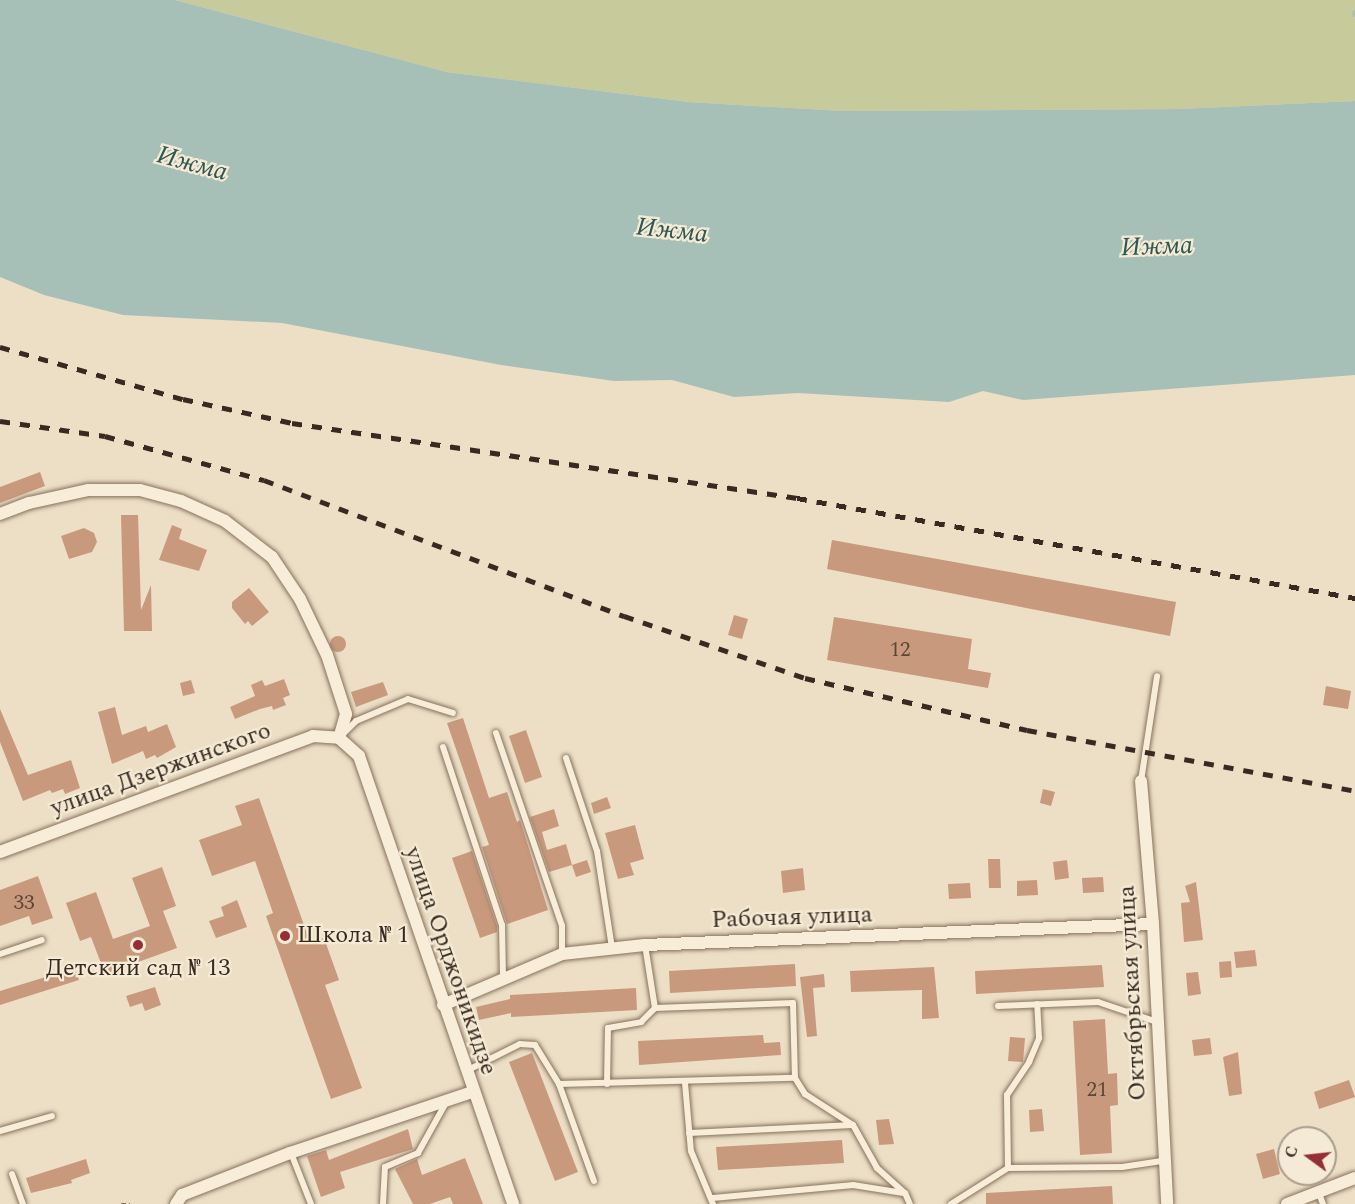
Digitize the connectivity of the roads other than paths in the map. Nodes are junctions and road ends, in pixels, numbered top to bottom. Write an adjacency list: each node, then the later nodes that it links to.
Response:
1 (0, 514): 5 (street)
2 (1157, 676): 8 (lane)
3 (453, 713): 5 (lane)
4 (495, 733): 15 (lane)
5 (339, 738): 9 (street, улица Дзержинского); 18 (street, улица Орджоникидзе)
6 (443, 747): 16 (lane)
7 (566, 758): 13 (lane)
8 (1140, 781): 10 (street, Октябрьская улица)
9 (0, 852)
10 (1153, 924): 12 (street, Рабочая улица); 21 (street, Октябрьская улица)
11 (42, 940): 14 (lane)
12 (645, 945): 13 (street, Рабочая улица); 20 (lane)
13 (612, 948): 15 (street, Рабочая улица)
14 (0, 954)
15 (562, 954): 16 (street, Рабочая улица)
16 (502, 980): 18 (street, Рабочая улица)
17 (1037, 1004): 19 (lane); 21 (lane); 35 (lane)
18 (443, 1005): 22 (street, улица Орджоникидзе)
19 (998, 1006)
20 (655, 1008): 23 (lane); 26 (lane)
21 (1157, 1022): 34 (street, Октябрьская улица)
22 (465, 1071): 25 (lane); 27 (street, улица Орджоникидзе)
23 (795, 1078): 24 (lane); 30 (lane)
24 (685, 1083): 26 (lane); 32 (lane)
25 (559, 1084): 26 (lane); 38 (lane)
26 (607, 1084)
27 (472, 1092): 28 (street); 46 (street, улица Орджоникидзе)
28 (447, 1101): 33 (street); 45 (lane)
29 (52, 1116): 31 (lane)
30 (853, 1125): 32 (lane); 40 (lane)
31 (0, 1131)
32 (689, 1134): 41 (lane)
33 (290, 1153): 43 (street); 44 (lane)
34 (1162, 1161): 35 (lane); 49 (street, Октябрьская улица)
35 (1008, 1168): 48 (lane)
36 (12, 1174): 42 (lane)
37 (1355, 1178): 39 (street)
38 (594, 1181)
39 (1317, 1191): 50 (street); 51 (lane)
40 (905, 1193): 41 (lane); 47 (lane)
41 (713, 1201)
42 (23, 1204)
43 (176, 1204)
44 (311, 1204)
45 (383, 1204)
46 (513, 1204)
47 (910, 1204)
48 (951, 1204)
49 (1167, 1204)
50 (1287, 1204)
51 (1323, 1204)

